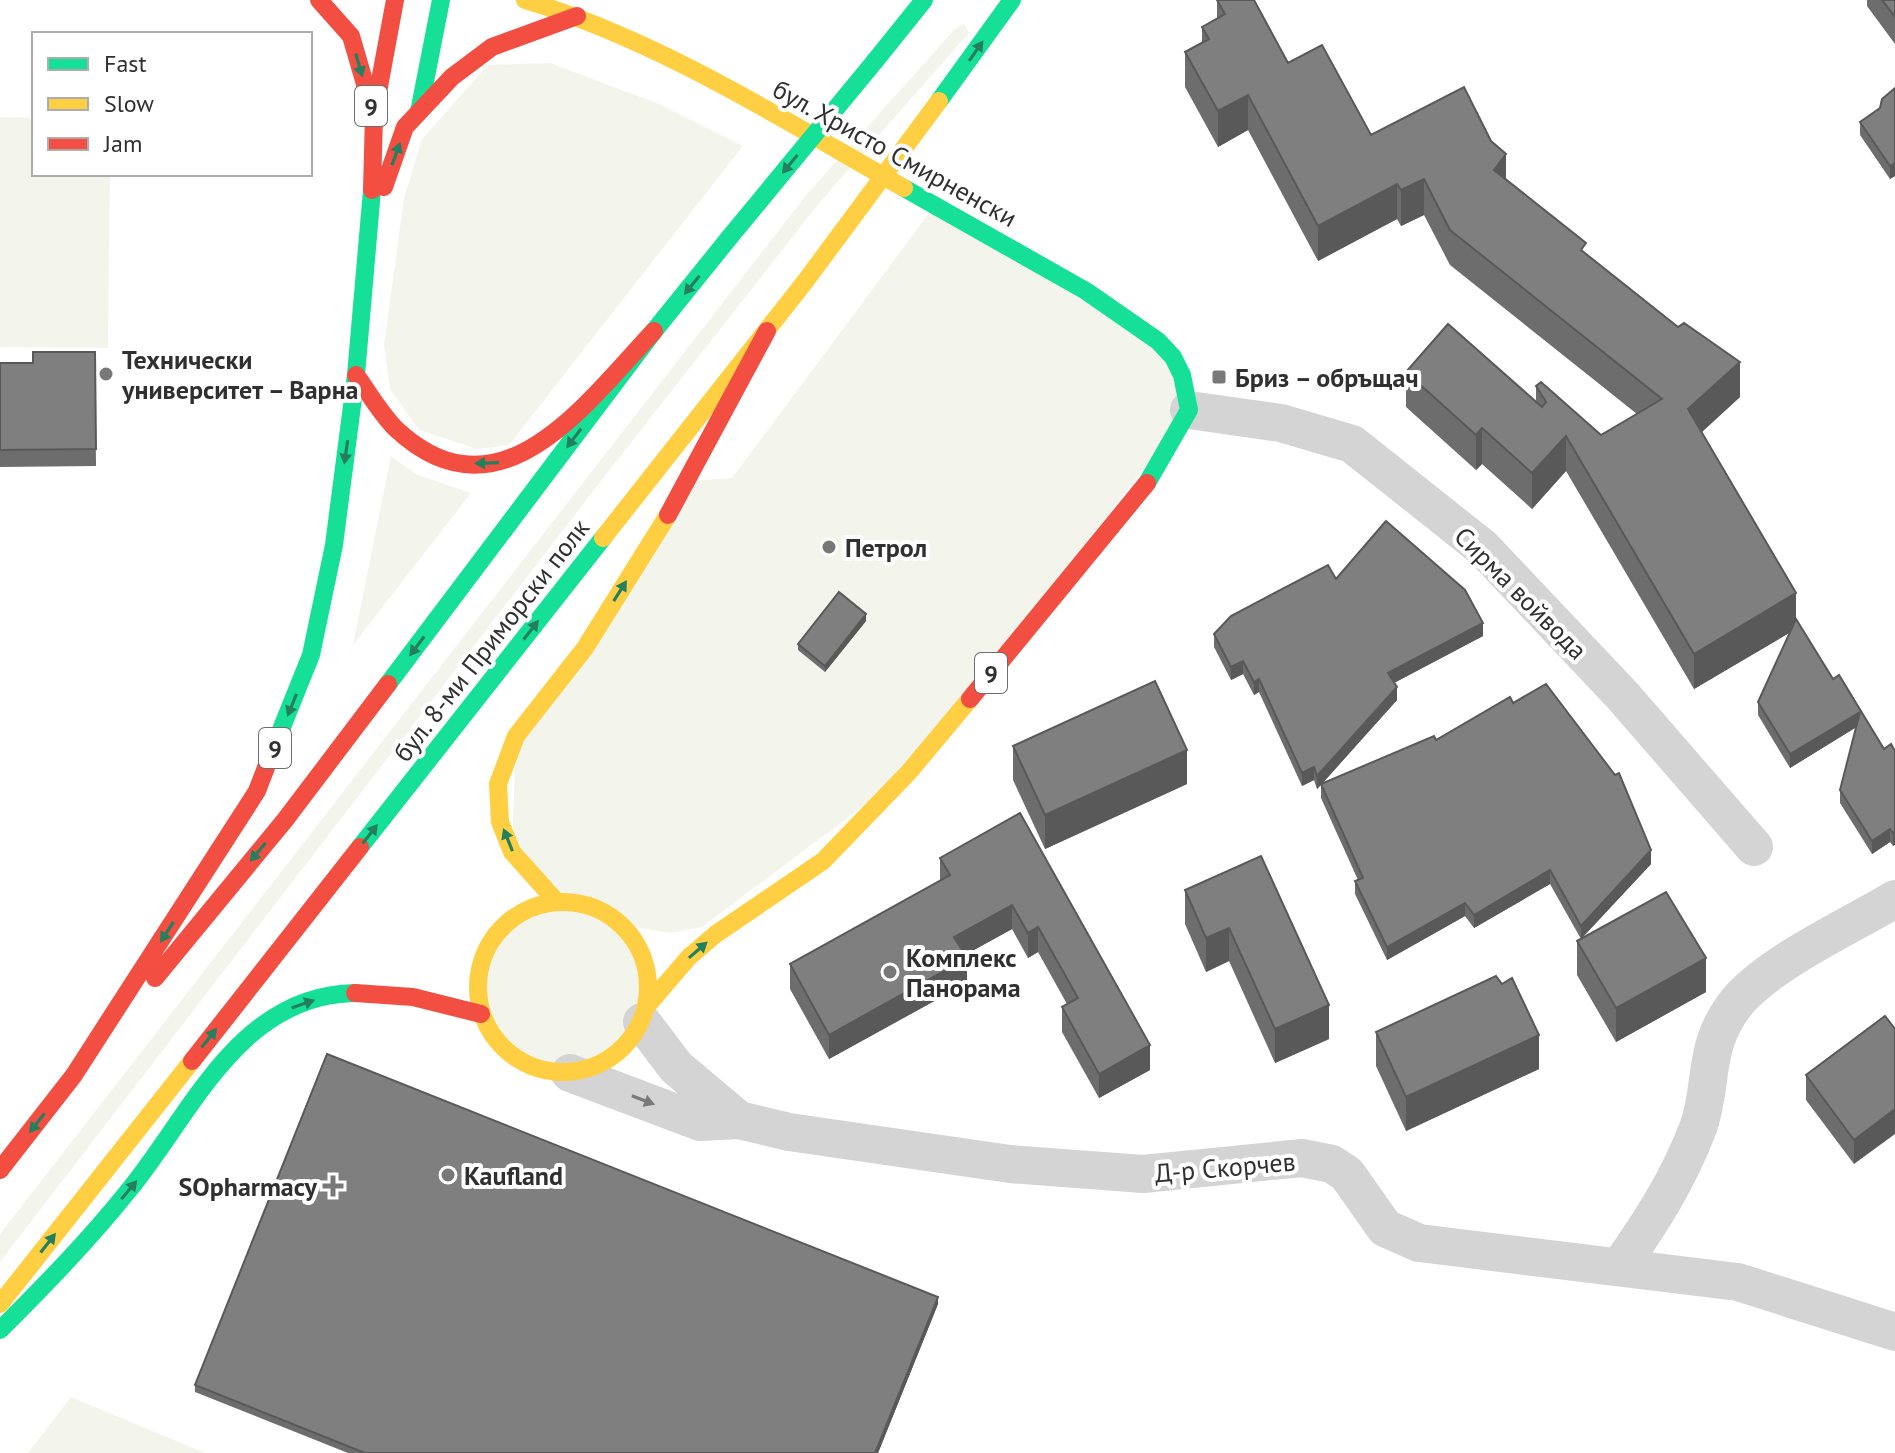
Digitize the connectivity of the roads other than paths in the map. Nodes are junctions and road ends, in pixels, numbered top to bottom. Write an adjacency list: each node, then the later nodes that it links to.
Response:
1 (319, 0): 9 (main road, 9, one-way to 9)
2 (395, 0): 9 (main road)
3 (441, 0): 8 (main road)
4 (525, 0): 7 (main road, бул. Христо Смирненски)
5 (924, 0): 11 (main road, бул. 8-ми Приморски полк, one-way to 11, bridge)
6 (1012, 0): 12 (main road, бул. 8-ми Приморски полк, one-way to 6, bridge)
7 (577, 16): 8 (main road); 14 (main road, бул. Христо Смирненски)
8 (419, 112): 10 (main road, one-way to 8)
9 (374, 115): 10 (main road, 9)
10 (370, 227): 13 (main road, 9)
11 (654, 331): 13 (main road, one-way to 13); 25 (main road, бул. 8-ми Приморски полк, one-way to 25)
12 (767, 331): 17 (main road, one-way to 12); 29 (main road, бул. 8-ми Приморски полк, one-way to 12)
13 (356, 375): 25 (main road, 9, one-way to 25)
14 (1189, 410): 15 (street, Сирма войвода); 18 (main road, 9)
15 (1754, 847)
16 (1895, 899): 28 (street)
17 (556, 901): 19 (main road); 22 (main road)
18 (757, 903): 21 (main road); 23 (main road, 9, one-way to 18)
19 (621, 924): 20 (main road); 23 (main road)
20 (645, 929)
21 (691, 929)
22 (481, 1014): 24 (main road, 9); 30 (main road, one-way to 22)
23 (644, 1014): 24 (main road, 9); 26 (street)
24 (570, 1073): 26 (street, Д-р Скорчев, one-way to 26)
25 (74, 1075): 27 (main road, бул. 8-ми Приморски полк / 9, one-way to 27)
26 (739, 1120): 28 (street, Д-р Скорчев)
27 (0, 1170)
28 (1620, 1266): 31 (street, Д-р Скорчев)
29 (0, 1304)
30 (0, 1330)
31 (1895, 1332)

